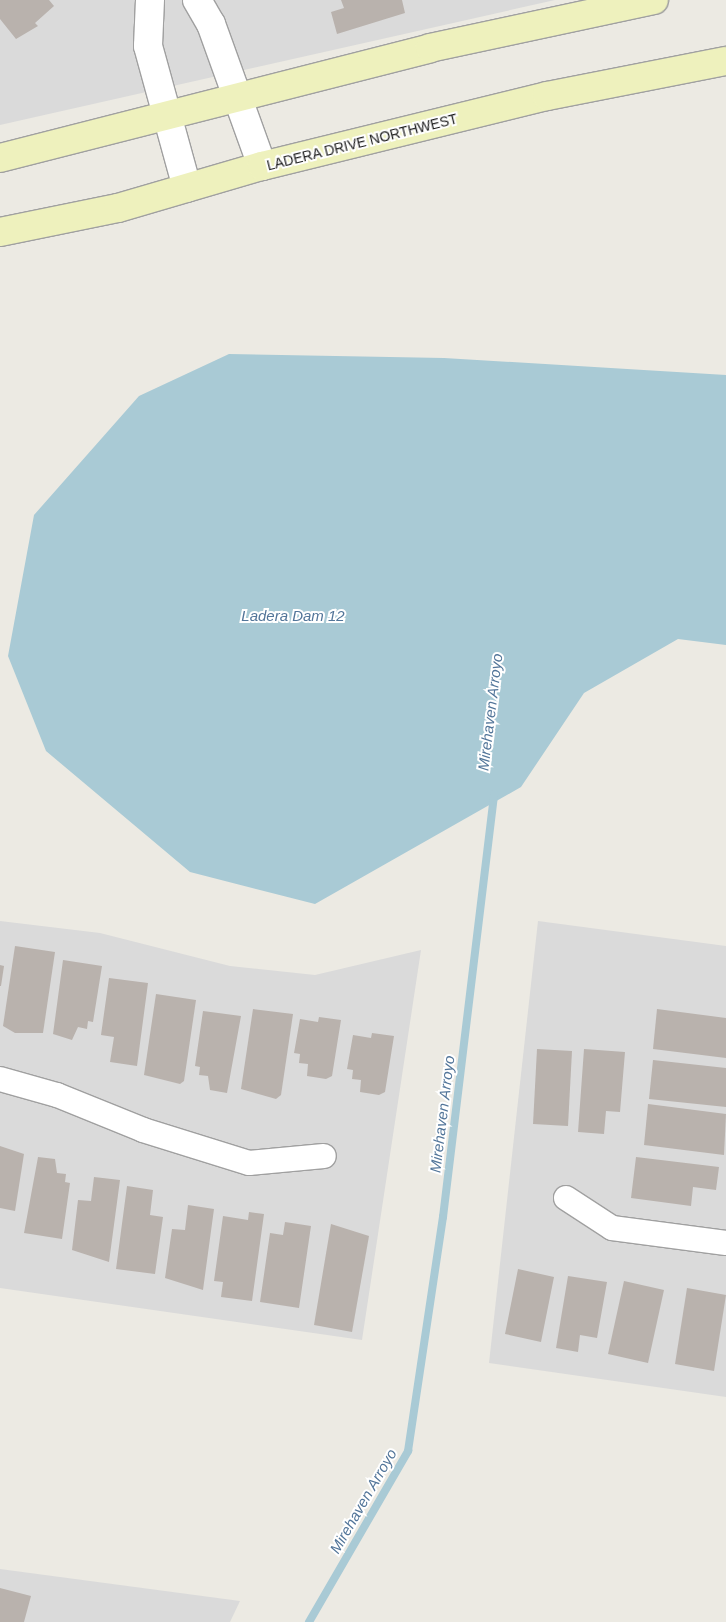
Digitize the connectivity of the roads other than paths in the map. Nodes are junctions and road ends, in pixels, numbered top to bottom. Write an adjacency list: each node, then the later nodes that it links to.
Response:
1 (150, 0): 6 (street)
2 (197, 0): 5 (street)
3 (654, 0): 5 (main road)
4 (726, 61): 8 (main road, LADERA DRIVE NORTHWEST)
5 (238, 99): 6 (main road); 8 (street)
6 (168, 118): 7 (main road); 9 (street)
7 (0, 158)
8 (262, 166): 9 (main road, LADERA DRIVE NORTHWEST)
9 (187, 188): 10 (main road, LADERA DRIVE NORTHWEST)
10 (0, 232)
11 (0, 1079): 12 (street)
12 (324, 1156)
13 (566, 1198): 14 (street)
14 (726, 1243)

